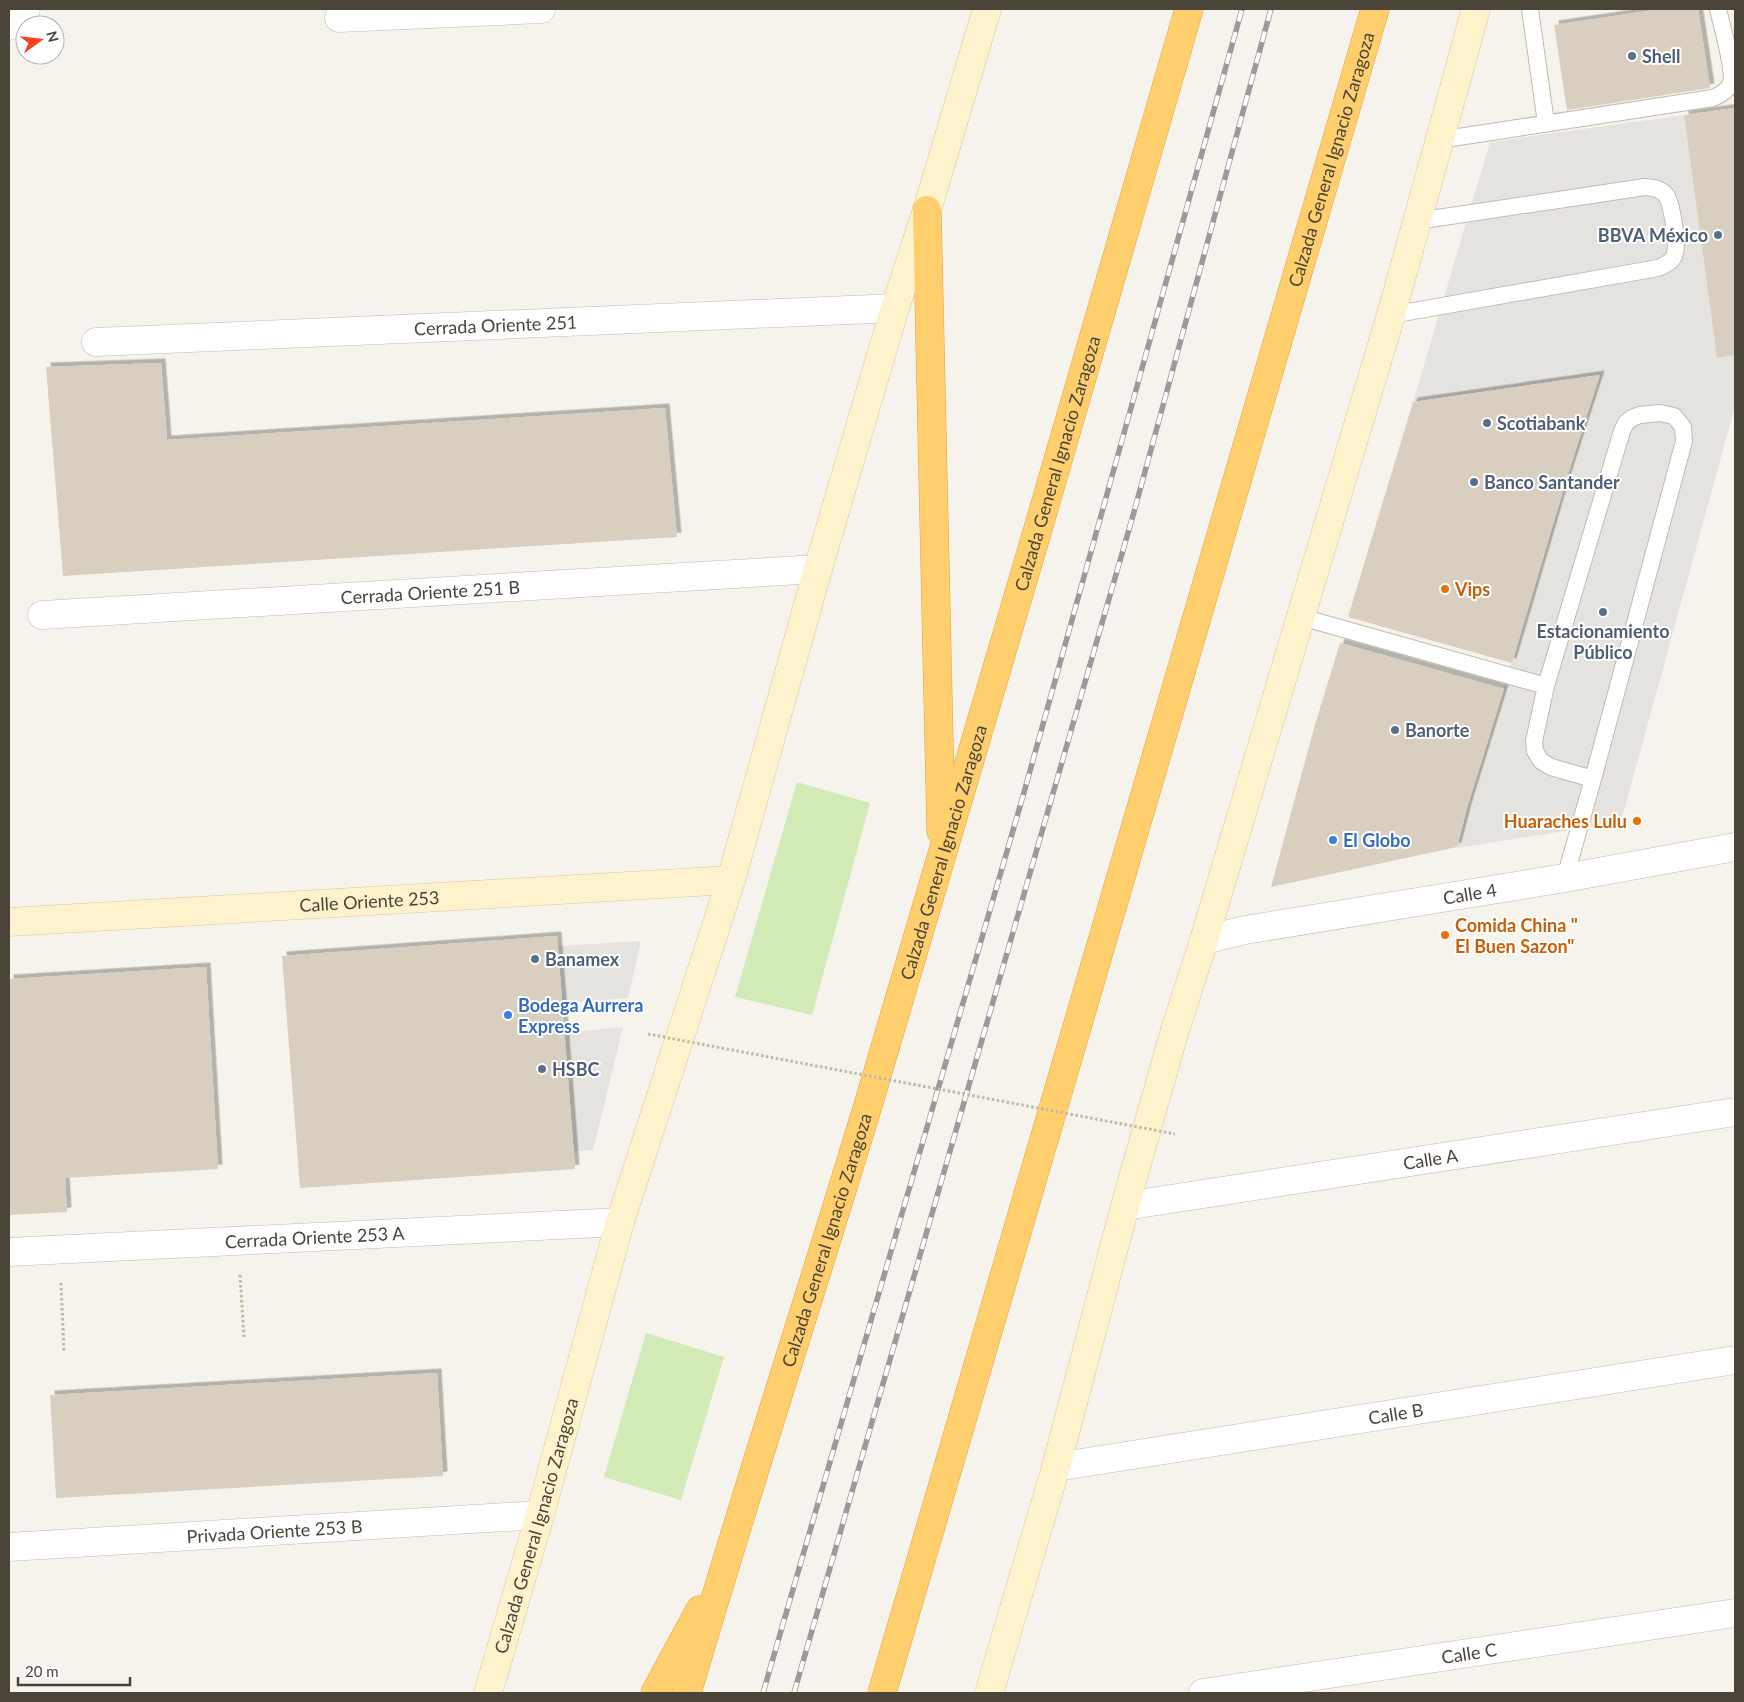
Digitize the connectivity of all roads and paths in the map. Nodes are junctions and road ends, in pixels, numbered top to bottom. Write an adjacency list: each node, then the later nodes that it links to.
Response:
1 (541, 9): 9 (street)
2 (986, 9): 12 (main road, Calzada General Ignacio Zaragoza)
3 (1189, 9): 23 (highway, Calzada General Ignacio Zaragoza)
4 (1375, 9): 47 (highway, Calzada General Ignacio Zaragoza)
5 (1476, 9): 11 (main road)
6 (1529, 9): 7 (lane); 10 (lane)
7 (1534, 9)
8 (1718, 9): 10 (lane)
9 (339, 18)
10 (1546, 123): 11 (lane)
11 (1439, 140): 13 (main road)
12 (927, 210): 14 (main road, Calzada General Ignacio Zaragoza); 23 (highway)
13 (1417, 222): 15 (main road); 15 (lane)
14 (895, 308): 16 (street, Cerrada Oriente 251); 17 (main road, Calzada General Ignacio Zaragoza)
15 (1391, 316): 19 (main road)
16 (96, 342)
17 (818, 569): 18 (street, Cerrada Oriente 251 B); 25 (main road, Calzada General Ignacio Zaragoza)
18 (42, 615)
19 (1301, 617): 20 (lane); 27 (main road)
20 (1546, 686): 21 (lane); 21 (lane)
21 (1593, 779): 24 (lane)
22 (1735, 847): 24 (street, Calle 4)
23 (942, 858): 42 (highway, Calzada General Ignacio Zaragoza)
24 (1565, 878): 27 (street, Calle 4)
25 (732, 880): 26 (main road, Calle Oriente 253); 32 (main road, Calzada General Ignacio Zaragoza)
26 (9, 922)
27 (1204, 940): 31 (main road)
28 (648, 1034): 30 (path, bridge)
29 (1735, 1112): 31 (street, Calle A)
30 (1175, 1134)
31 (1125, 1206): 39 (main road)
32 (620, 1222): 33 (street, Cerrada Oriente 253 A); 40 (main road, Calzada General Ignacio Zaragoza)
33 (238, 1241): 34 (street, Cerrada Oriente 253 A); 36 (path)
34 (60, 1250): 35 (street, Cerrada Oriente 253 A); 37 (path)
35 (9, 1252)
36 (244, 1337)
37 (64, 1352)
38 (1735, 1360): 39 (street, Calle B)
39 (1056, 1467): 48 (main road)
40 (540, 1515): 41 (street, Privada Oriente 253 B); 44 (main road, Calzada General Ignacio Zaragoza)
41 (9, 1547)
42 (724, 1564): 45 (highway); 46 (highway, Calzada General Ignacio Zaragoza)
43 (1735, 1613): 49 (street, Calle C)
44 (488, 1693)
45 (655, 1693)
46 (687, 1693)
47 (882, 1693)
48 (989, 1693)
49 (1203, 1693)

